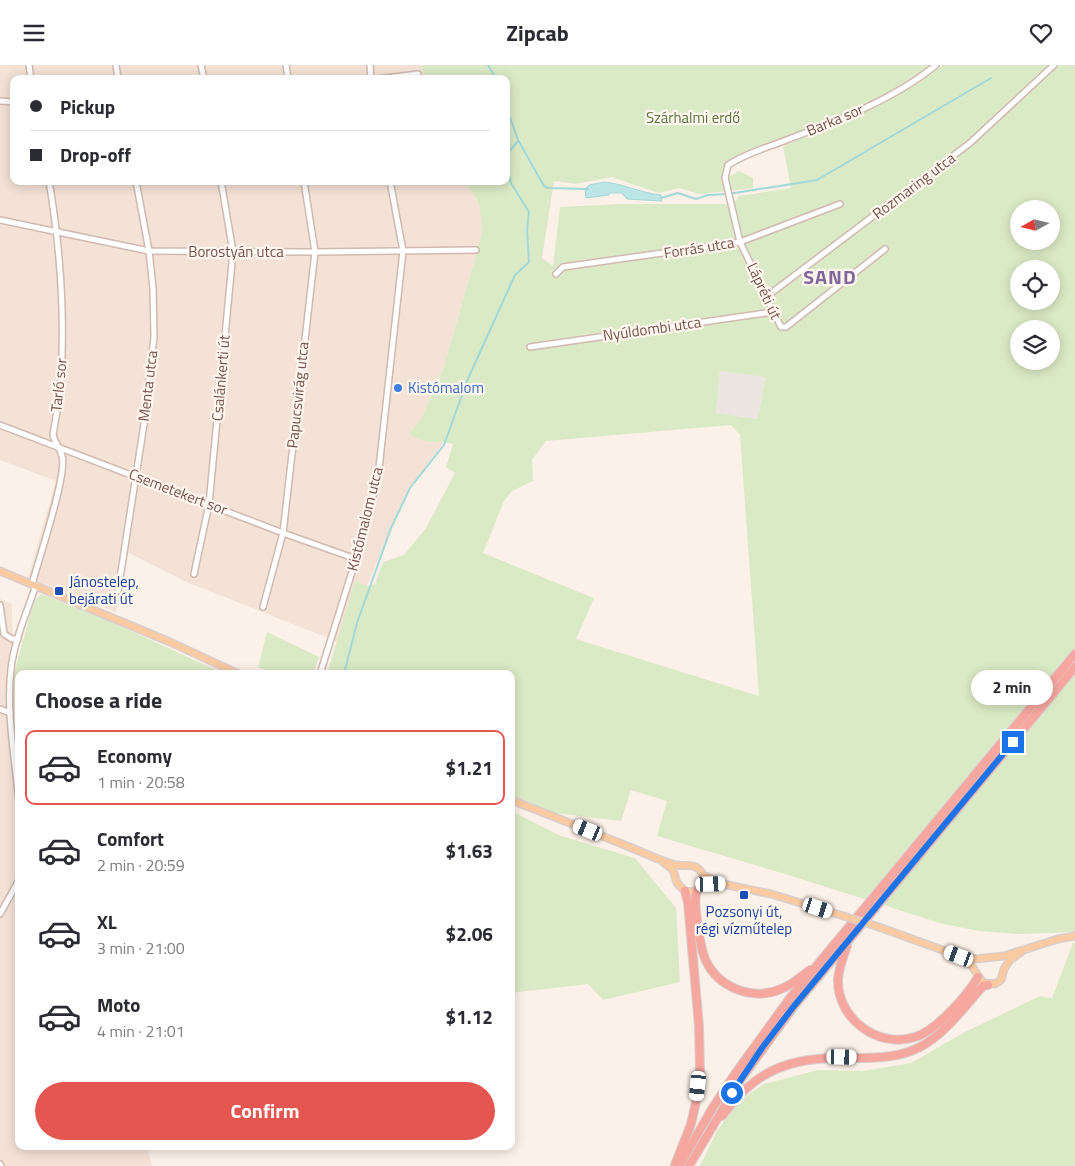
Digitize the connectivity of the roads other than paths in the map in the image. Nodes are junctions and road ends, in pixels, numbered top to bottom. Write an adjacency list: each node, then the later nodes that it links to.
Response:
1 (936, 65): 5 (street, Barka sor)
2 (1054, 65): 22 (street, Rozmaring utca)
3 (418, 74): 4 (street)
4 (410, 75)
5 (728, 165): 14 (street, Lápréti út)
6 (50, 185): 13 (street, Tarló sor)
7 (137, 185): 17 (street, Menta utca)
8 (222, 185): 19 (street, Csalánkerti út)
9 (305, 185): 20 (street, Papucsvirág utca)
10 (391, 185): 18 (street, Kistómalom utca)
11 (840, 204): 14 (street, Forrás utca)
12 (0, 219): 13 (street, Borostyán utca)
13 (58, 231): 17 (street, Borostyán utca); 26 (street, Tarló sor)
14 (740, 242): 21 (street, Forrás utca); 22 (street, Lápréti út)
15 (885, 249): 23 (street, Lápréti út)
16 (476, 250): 18 (street, Borostyán utca)
17 (149, 251): 19 (street, Borostyán utca); 27 (street, Menta utca)
18 (403, 251): 20 (street, Borostyán utca); 30 (street, Kistómalom utca)
19 (232, 252): 20 (street, Borostyán utca); 28 (street, Csalánkerti út)
20 (314, 252): 29 (street, Papucsvirág utca)
21 (556, 274)
22 (766, 297): 23 (street, Lápréti út)
23 (773, 312): 24 (street, Nyúldombi utca)
24 (530, 347)
25 (0, 425): 26 (street, Csemetekert sor)
26 (58, 448): 27 (street, Csemetekert sor); 33 (street, Tarló sor)
27 (136, 476): 28 (street, Csemetekert sor); 34 (street, Menta utca)
28 (209, 504): 29 (street, Csemetekert sor); 32 (street, Csalánkerti út)
29 (283, 533): 30 (street, Csemetekert sor); 36 (street, Papucsvirág utca)
30 (356, 559): 41 (street, Kistómalom utca)
31 (0, 571): 33 (main road)
32 (194, 574)
33 (34, 585): 37 (street, Tarló sor); 40 (main road)
34 (118, 591)
35 (0, 605): 37 (street)
36 (263, 607)
37 (18, 639): 43 (street, Tarló sor)
38 (1075, 654): 61 (highway)
39 (1075, 667): 55 (highway)
40 (230, 670)
41 (321, 670)
42 (0, 709): 43 (street)
43 (10, 713): 44 (street, Tarló sor)
44 (15, 762)
45 (515, 802): 46 (main road)
46 (659, 859): 47 (main road); 49 (main road)
47 (685, 866): 48 (main road); 49 (main road)
48 (703, 875): 50 (main road); 52 (main road)
49 (676, 878): 53 (main road)
50 (723, 884): 52 (main road); 58 (main road, bridge)
51 (15, 887): 54 (street)
52 (699, 888): 53 (main road); 61 (highway)
53 (685, 891): 66 (highway)
54 (0, 915)
55 (852, 935): 63 (highway); 65 (highway)
56 (1075, 936): 57 (main road)
57 (1021, 952): 60 (main road); 62 (main road)
58 (959, 956): 59 (main road); 63 (main road)
59 (986, 958): 60 (main road); 63 (main road)
60 (994, 958): 62 (main road)
61 (819, 963): 67 (highway)
62 (1004, 969): 64 (main road)
63 (978, 974): 64 (main road)
64 (988, 985): 65 (highway)
65 (709, 1131): 68 (highway)
66 (675, 1166)
67 (679, 1166)
68 (689, 1166)

